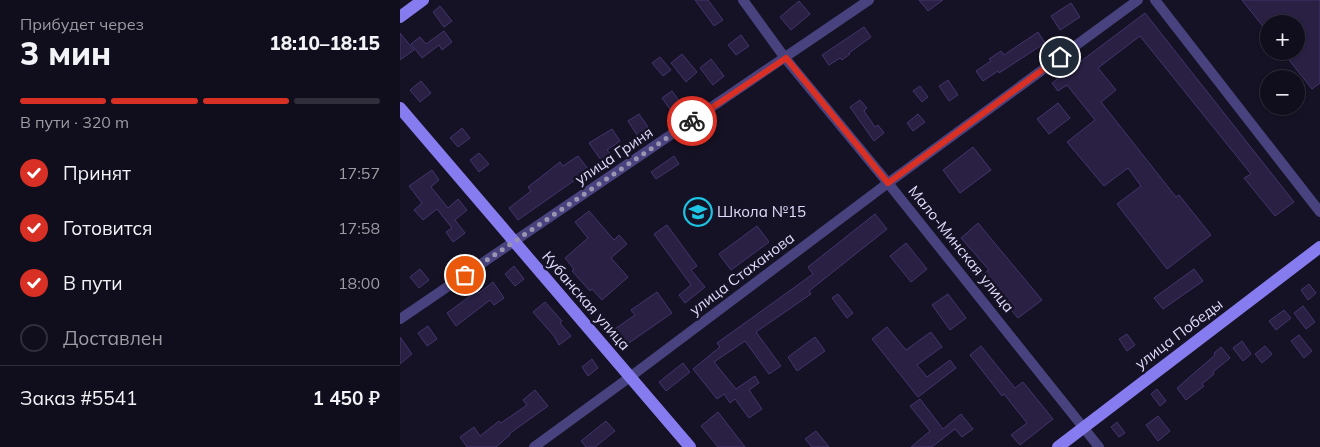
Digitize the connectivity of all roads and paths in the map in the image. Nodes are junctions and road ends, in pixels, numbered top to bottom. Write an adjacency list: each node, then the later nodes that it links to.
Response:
1 (423, 0): 6 (street)
2 (743, 0): 7 (street, Мало-Минская улица)
3 (869, 0): 7 (street, улица Гриня)
4 (1138, 0): 9 (street, улица Стаханова)
5 (1155, 0): 10 (street)
6 (400, 18)
7 (786, 58): 9 (street, Мало-Минская улица); 11 (street, улица Гриня)
8 (400, 108): 11 (street, Кубанская улица)
9 (888, 183): 14 (street, улица Стаханова); 15 (street, Мало-Минская улица)
10 (1320, 212)
11 (514, 242): 13 (street, улица Гриня); 14 (street, Кубанская улица)
12 (1320, 247): 15 (street, улица Победы)
13 (400, 319)
14 (630, 377): 16 (street, улица Стаханова); 17 (street, Кубанская улица)
15 (1084, 427): 18 (street, улица Победы); 19 (street, Мало-Минская улица)
16 (534, 447)
17 (690, 447)
18 (1058, 447)
19 (1099, 447)

